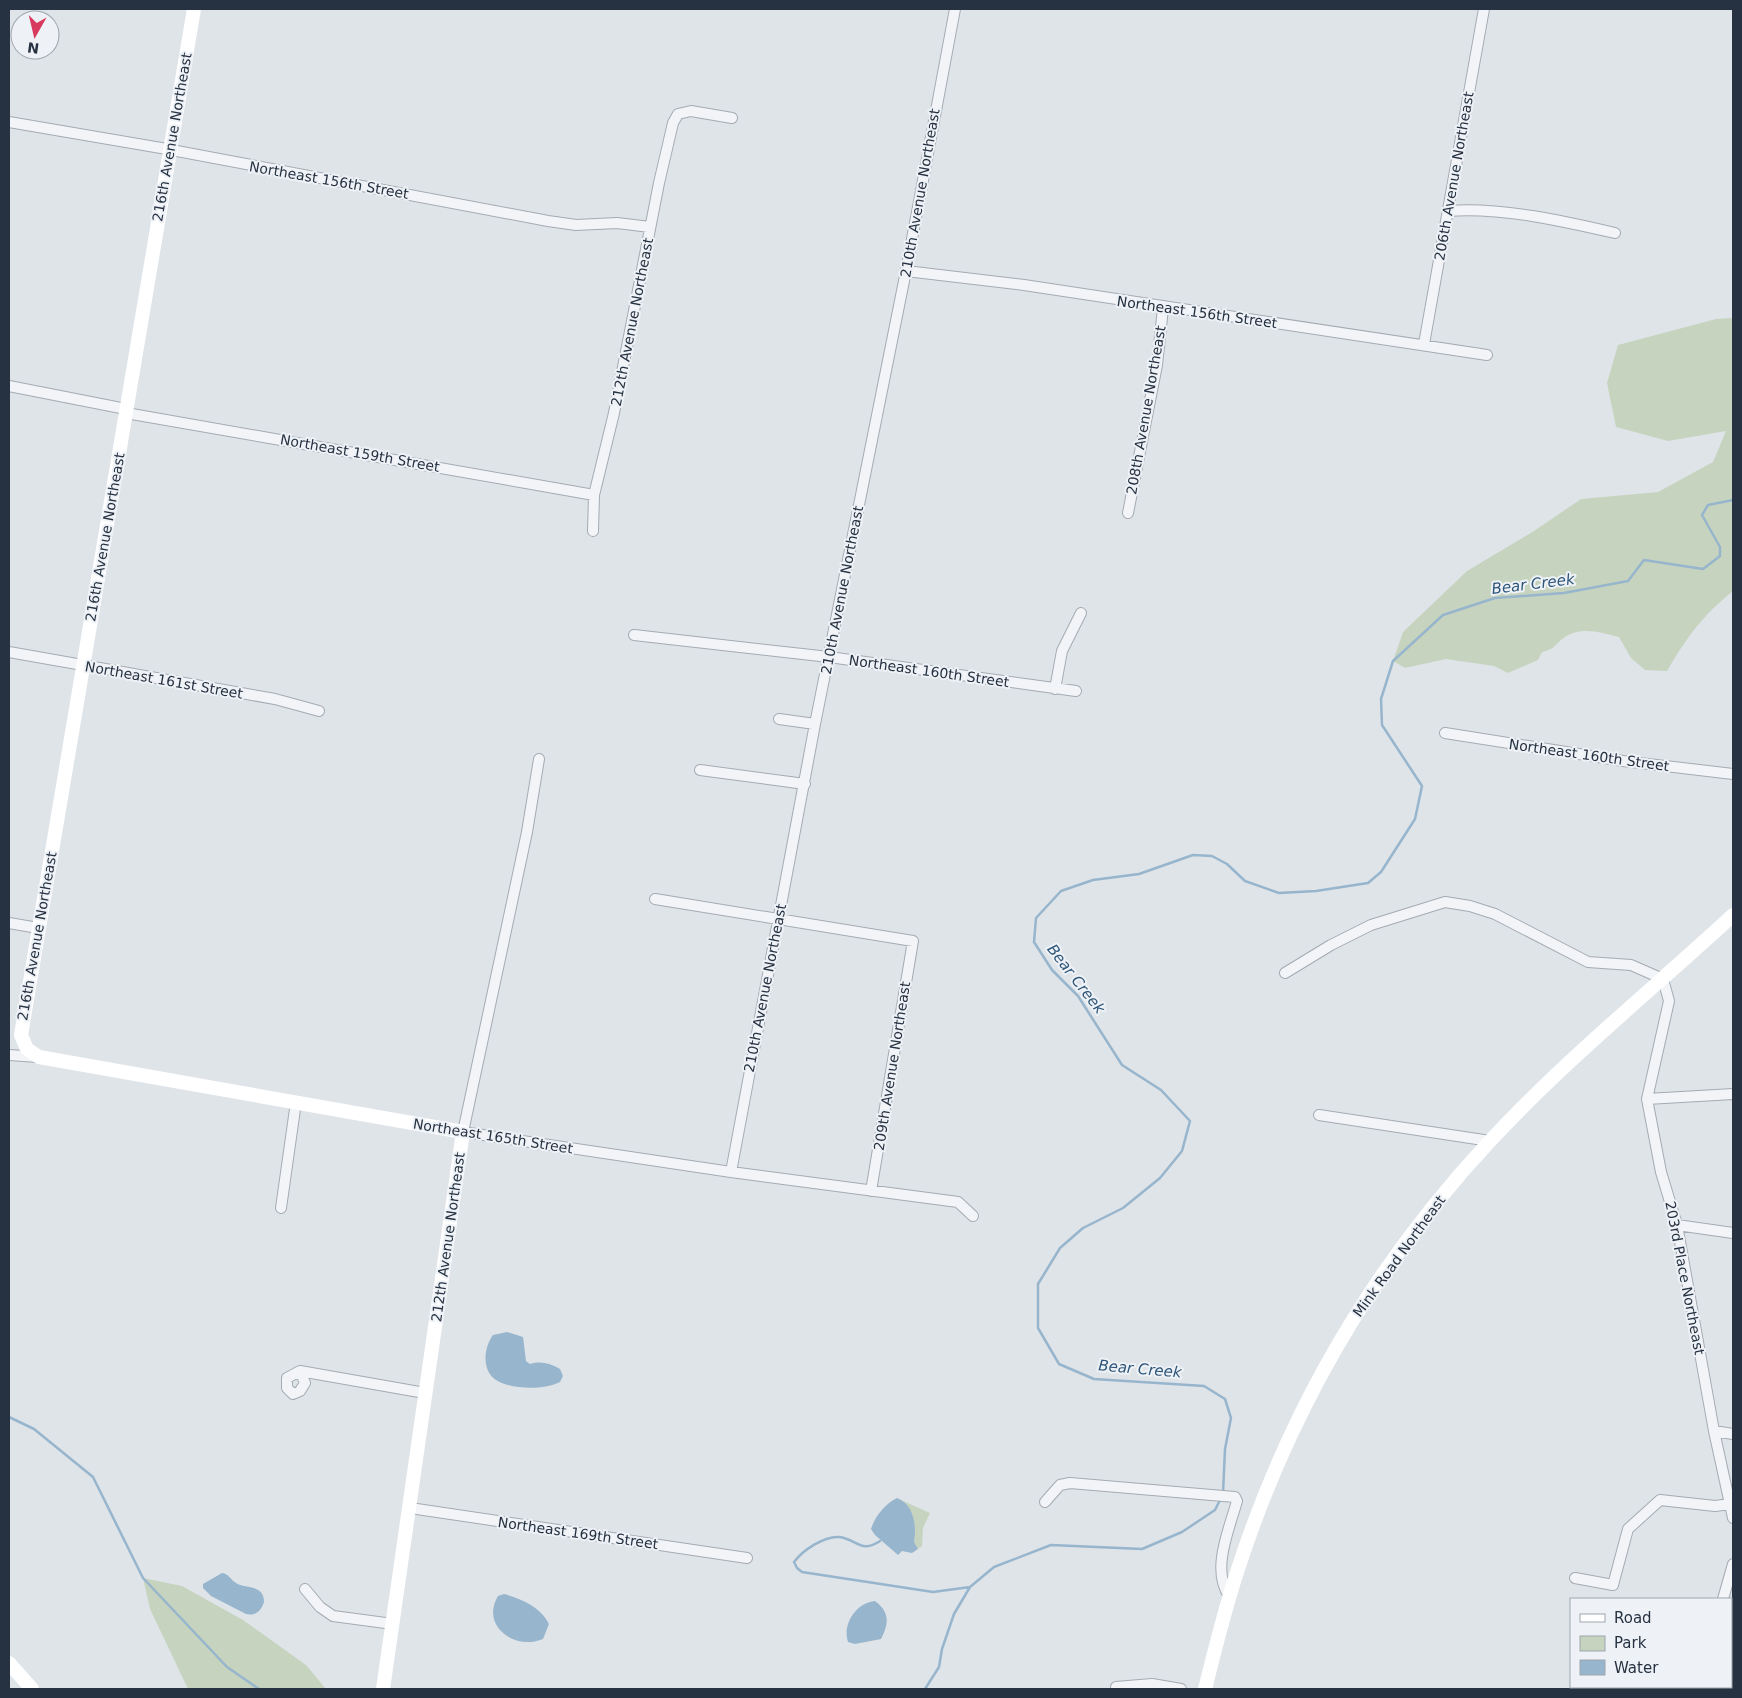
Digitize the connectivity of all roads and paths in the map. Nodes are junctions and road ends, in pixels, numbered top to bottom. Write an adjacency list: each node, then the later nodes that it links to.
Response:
1 (194, 9): 6 (street, 216th Avenue Northeast)
2 (955, 9): 10 (street, 210th Avenue Northeast)
3 (1484, 9): 7 (street, 206th Avenue Northeast)
4 (732, 118): 8 (street, 212th Avenue Northeast)
5 (9, 122): 6 (street, Northeast 156th Street)
6 (170, 151): 8 (street, Northeast 156th Street); 15 (street, 216th Avenue Northeast)
7 (1448, 211): 9 (street); 12 (street, 206th Avenue Northeast)
8 (650, 227): 16 (street, 212th Avenue Northeast)
9 (1616, 233)
10 (906, 271): 11 (street, Northeast 156th Street); 22 (street, 210th Avenue Northeast)
11 (1164, 308): 12 (street, Northeast 156th Street); 17 (street, 208th Avenue Northeast)
12 (1424, 344): 13 (street, Northeast 156th Street)
13 (1487, 355)
14 (9, 386): 15 (street, Northeast 159th Street)
15 (126, 411): 16 (street, Northeast 159th Street); 23 (street, 216th Avenue Northeast)
16 (594, 495): 18 (street, 212th Avenue Northeast)
17 (1128, 513)
18 (593, 531)
19 (1081, 613): 24 (street)
20 (634, 635): 22 (street, Northeast 160th Street)
21 (9, 652): 23 (street, Northeast 161st Street)
22 (829, 657): 24 (street, Northeast 160th Street); 28 (street, 210th Avenue Northeast)
23 (83, 666): 26 (street, Northeast 161st Street); 38 (street, 216th Avenue Northeast)
24 (1055, 689): 25 (street, Northeast 160th Street)
25 (1076, 691)
26 (318, 712)
27 (779, 719): 28 (street)
28 (814, 724): 33 (street, 210th Avenue Northeast)
29 (1445, 733): 32 (street, Northeast 160th Street)
30 (539, 759): 47 (street, 212th Avenue Northeast)
31 (700, 770): 33 (street)
32 (1733, 774)
33 (805, 784): 36 (street, 210th Avenue Northeast)
34 (655, 899): 36 (street)
35 (1733, 915): 40 (street, Mink Road Northeast)
36 (778, 919): 49 (street, 210th Avenue Northeast); 50 (street, 209th Avenue Northeast)
37 (9, 923): 38 (street)
38 (38, 928): 42 (street, 216th Avenue Northeast)
39 (1285, 973): 40 (street)
40 (1663, 979): 44 (street, 203rd Place Northeast); 48 (street, Mink Road Northeast)
41 (9, 1055): 42 (street, Northeast 165th Street)
42 (39, 1057): 45 (street, Northeast 165th Street)
43 (1733, 1094): 44 (street)
44 (1647, 1099): 53 (street, 203rd Place Northeast)
45 (296, 1102): 47 (street, Northeast 165th Street); 51 (street)
46 (1319, 1116): 48 (street)
47 (463, 1132): 49 (street, Northeast 165th Street); 56 (street, 212th Avenue Northeast)
48 (1490, 1141): 67 (street, Mink Road Northeast)
49 (731, 1172): 50 (street, Northeast 165th Street)
50 (871, 1192): 52 (street, Northeast 165th Street)
51 (281, 1208)
52 (974, 1216)
53 (1677, 1225): 54 (street); 57 (street, 203rd Place Northeast)
54 (1733, 1233)
55 (300, 1371): 56 (street)
56 (425, 1393): 61 (street, 212th Avenue Northeast)
57 (1714, 1431): 58 (street); 60 (street, 203rd Place Northeast)
58 (1733, 1434)
59 (1045, 1502): 67 (street)
60 (1730, 1504): 62 (street, 203rd Place Northeast); 65 (street)
61 (410, 1508): 63 (street, Northeast 169th Street); 69 (street, 212th Avenue Northeast)
62 (1733, 1518)
63 (747, 1558)
64 (1733, 1564): 68 (street)
65 (1575, 1578)
66 (305, 1589): 69 (street)
67 (1229, 1596): 75 (street, Mink Road Northeast)
68 (1723, 1598)
69 (393, 1624): 73 (street, 212th Avenue Northeast)
70 (9, 1663): 72 (street)
71 (1116, 1687): 74 (street)
72 (28, 1688)
73 (383, 1689)
74 (1181, 1689)
75 (1205, 1689)

